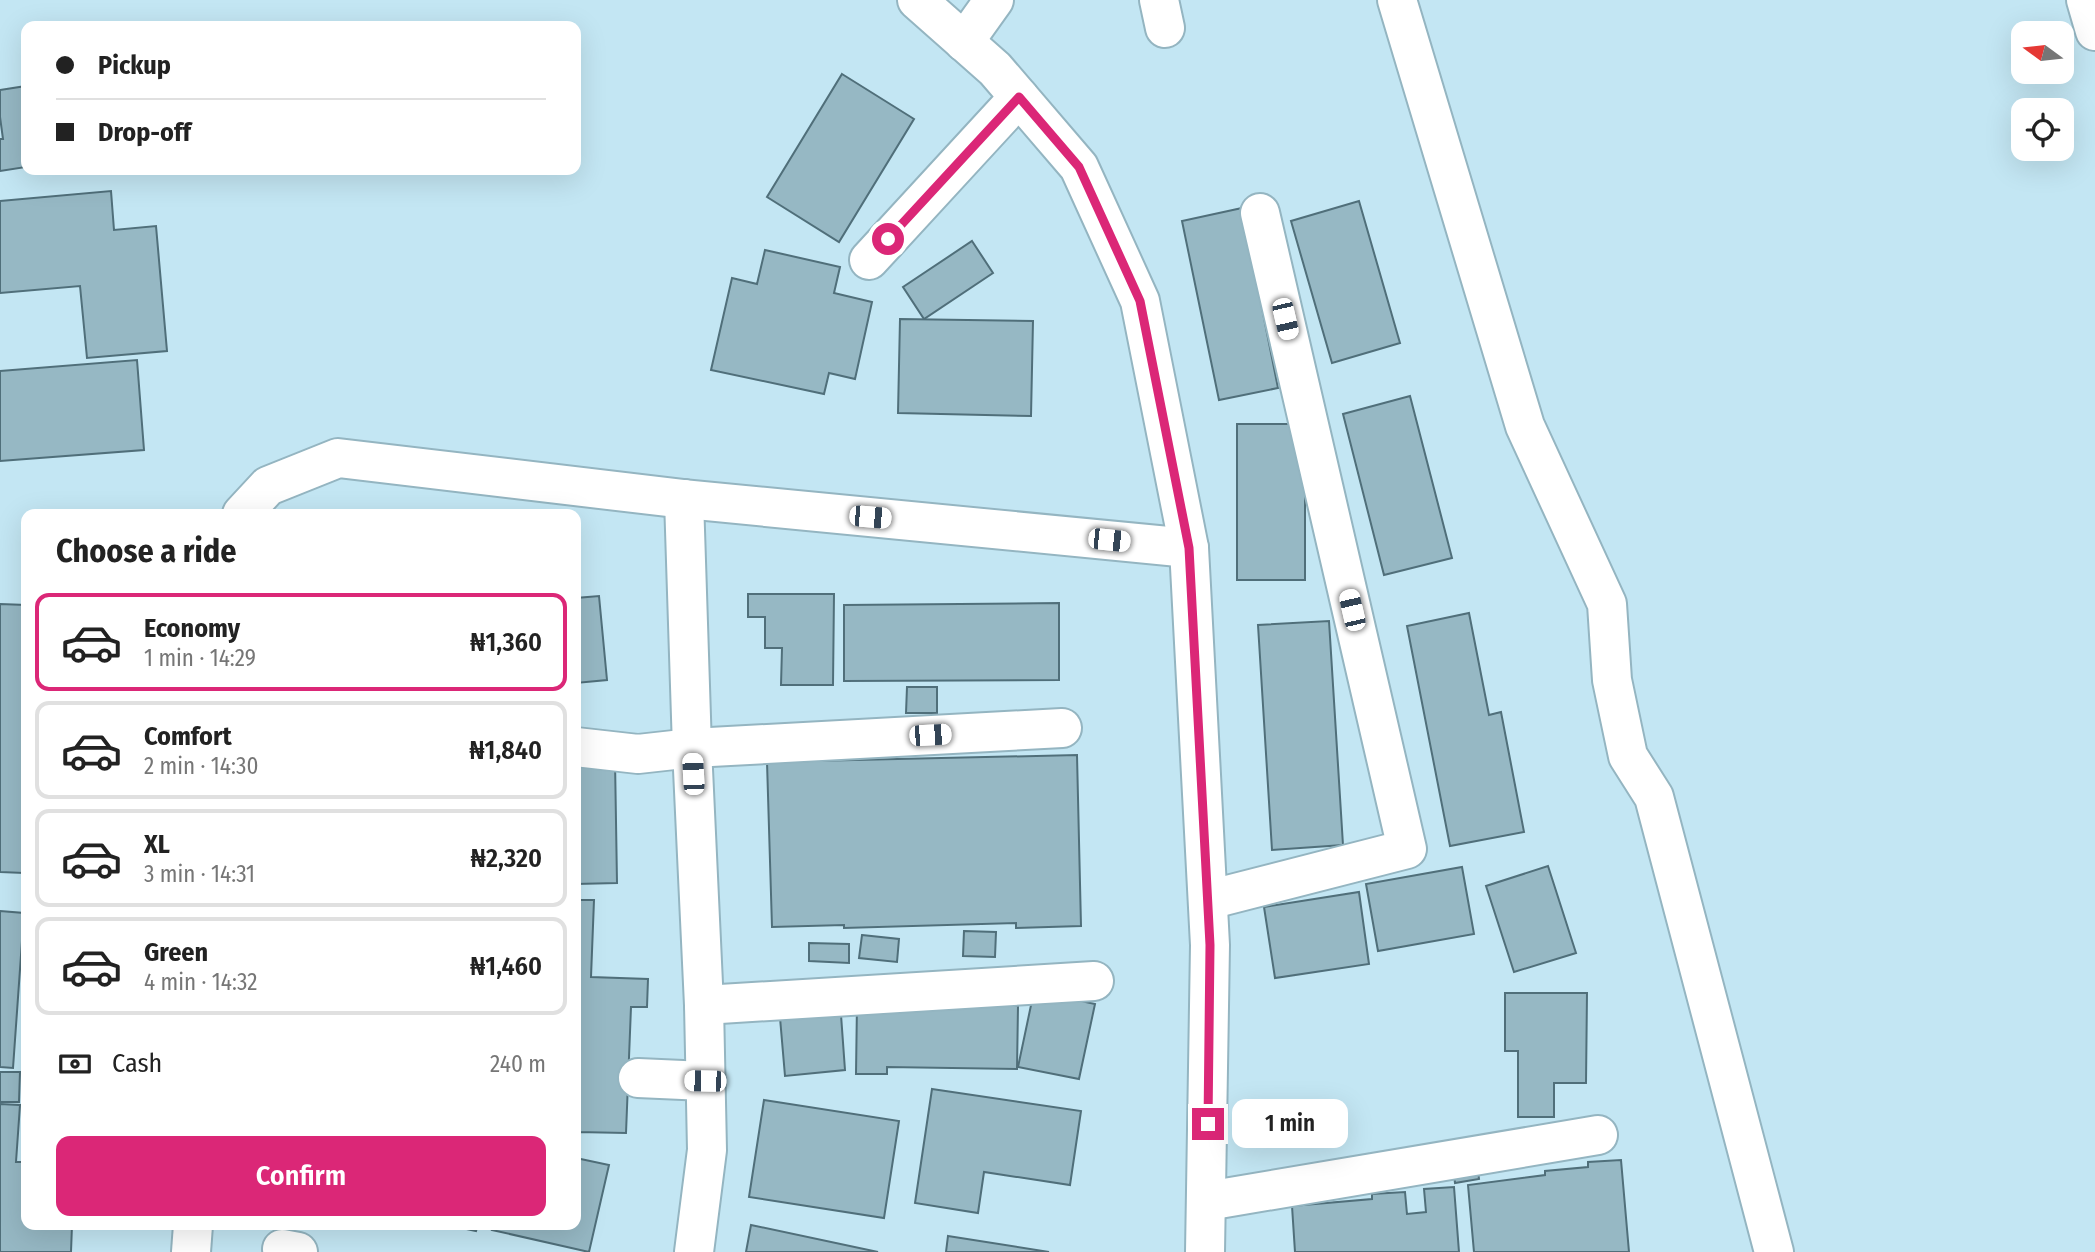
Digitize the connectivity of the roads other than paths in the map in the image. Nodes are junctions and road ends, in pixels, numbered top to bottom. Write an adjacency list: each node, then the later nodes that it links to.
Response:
1 (917, 0): 6 (street)
2 (994, 0): 6 (street)
3 (1397, 0): 27 (street)
4 (2086, 0): 5 (street)
5 (2095, 31)
6 (964, 42): 7 (street)
7 (1019, 97): 9 (street); 12 (street)
8 (1260, 213): 16 (street)
9 (869, 260)
10 (684, 499): 11 (street); 12 (street); 15 (street)
11 (247, 509)
12 (1189, 548): 16 (street)
13 (1062, 728): 15 (street)
14 (581, 748): 15 (street)
15 (692, 748): 18 (street)
16 (1208, 900): 22 (street)
17 (1094, 981): 18 (street)
18 (704, 1004): 20 (street)
19 (638, 1078): 20 (street)
20 (705, 1081): 25 (street)
21 (1598, 1135): 22 (street)
22 (1207, 1200): 26 (street)
23 (193, 1230): 24 (street)
24 (191, 1252)
25 (694, 1252)
26 (1205, 1252)
27 (1773, 1252)

